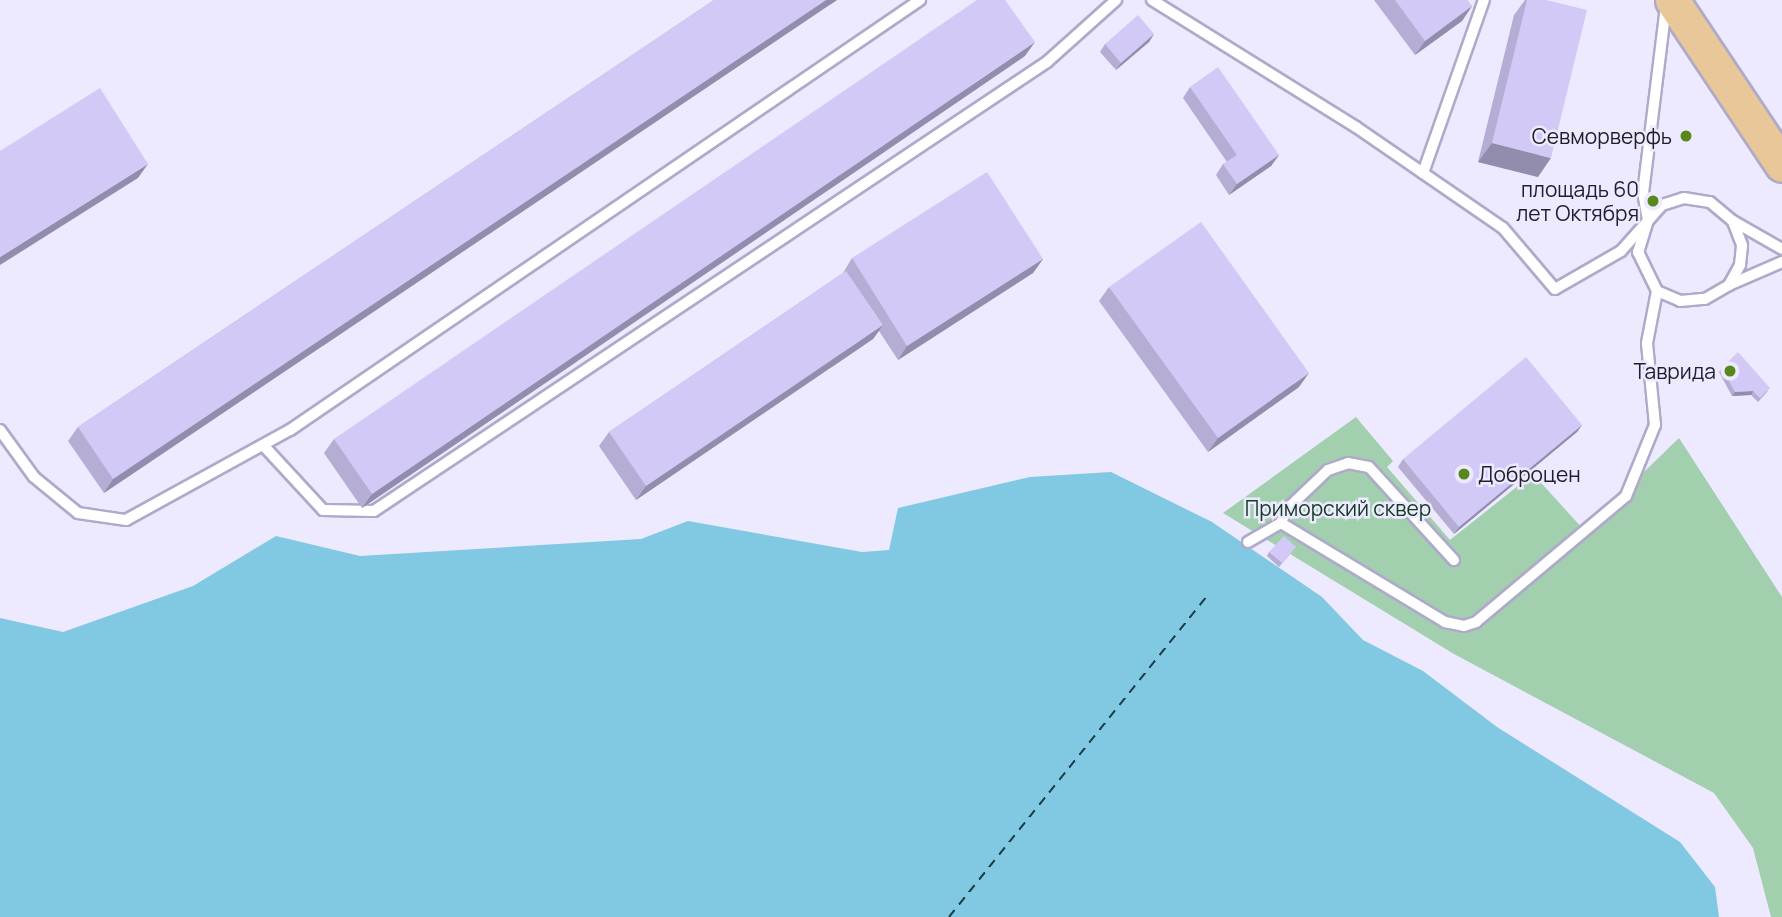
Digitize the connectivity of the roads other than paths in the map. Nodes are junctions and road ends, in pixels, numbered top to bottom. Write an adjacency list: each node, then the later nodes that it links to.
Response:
1 (920, 0): 16 (lane)
2 (1116, 0): 16 (lane)
3 (1152, 0): 8 (lane)
4 (1484, 0): 8 (lane)
5 (1666, 0): 9 (lane)
6 (1672, 0): 7 (main road)
7 (1782, 166)
8 (1423, 173): 9 (lane)
9 (1648, 220): 10 (lane); 14 (lane)
10 (1732, 221): 11 (lane); 13 (lane)
11 (1782, 249)
12 (1782, 262): 13 (lane)
13 (1730, 285): 14 (lane)
14 (1657, 291): 17 (lane)
15 (0, 430): 16 (lane)
16 (263, 445)
17 (1281, 523): 18 (lane); 19 (lane)
18 (1248, 541)
19 (1454, 560)

